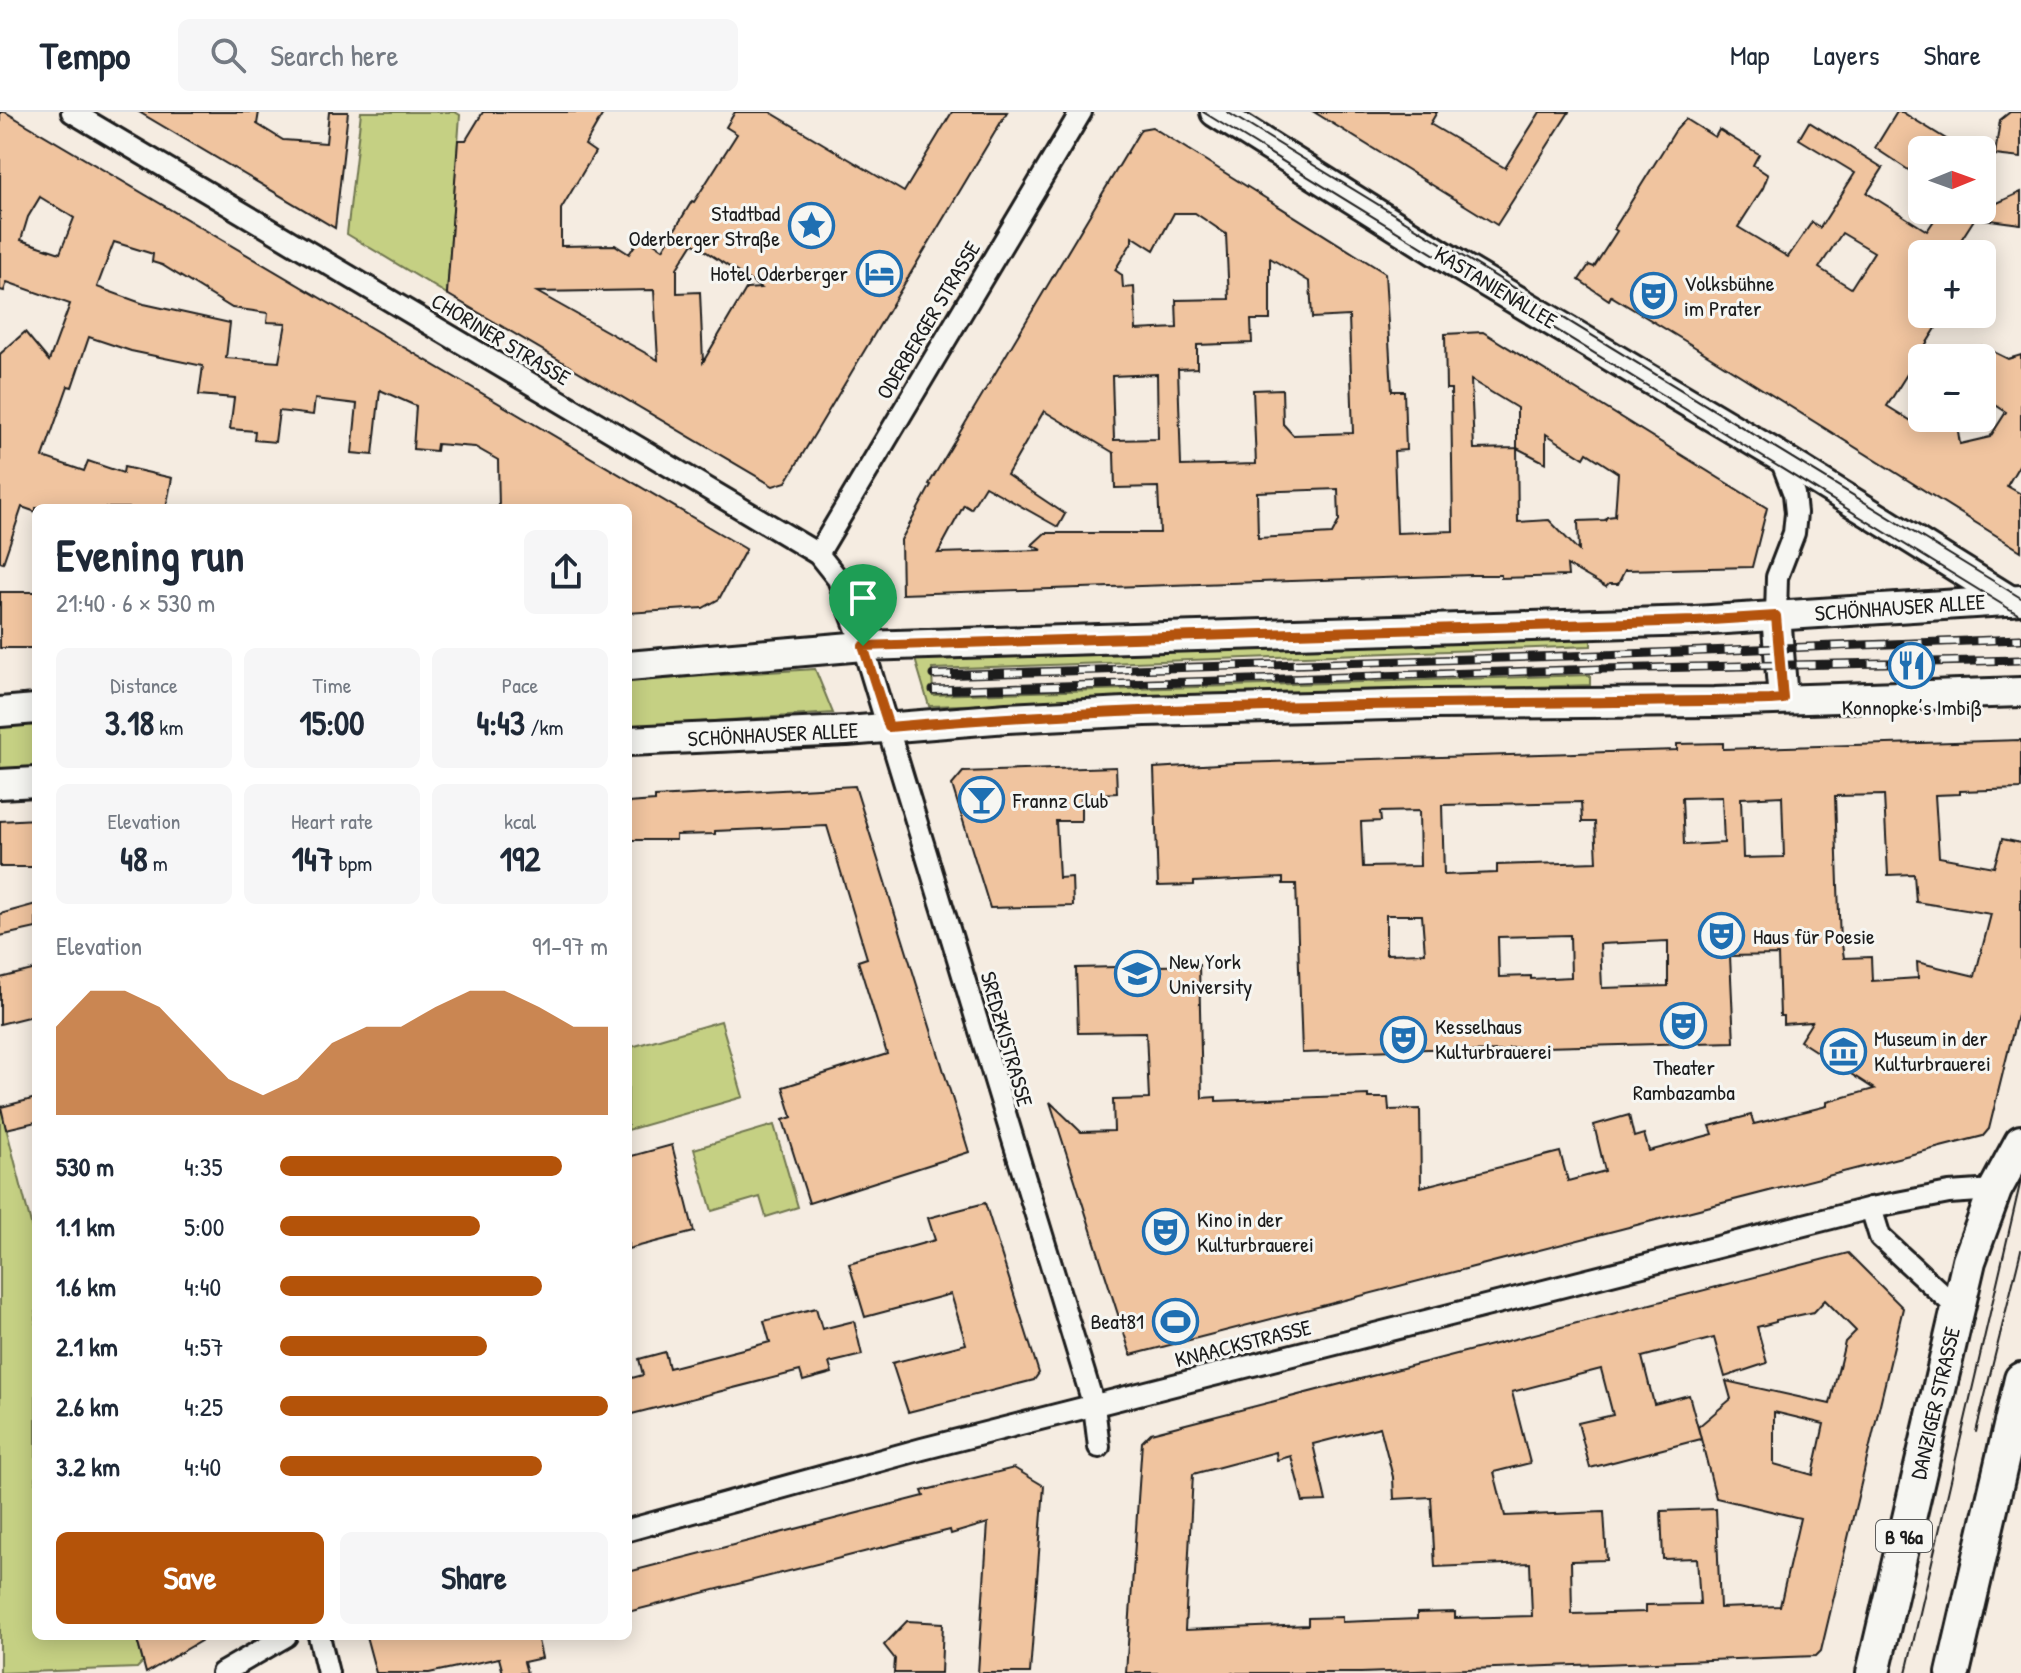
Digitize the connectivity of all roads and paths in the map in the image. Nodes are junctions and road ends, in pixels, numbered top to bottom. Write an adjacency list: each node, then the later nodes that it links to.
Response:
1 (72, 112): 5 (street, CHORINER STRASSE)
2 (1081, 112): 5 (street, ODERBERGER STRASSE)
3 (1215, 112): 4 (main road, KASTANIENALLEE)
4 (1780, 457): 6 (main road, KASTANIENALLEE); 7 (street)
5 (818, 554): 8 (street, CHORINER STRASSE)
6 (2016, 601): 7 (main road, SCHÖNHAUSER ALLEE)
7 (1776, 616): 8 (main road, SCHÖNHAUSER ALLEE); 11 (main road)
8 (863, 646): 9 (main road, SCHÖNHAUSER ALLEE); 14 (street, SREDZKISTRASSE)
9 (632, 666)
10 (2021, 692): 11 (main road, SCHÖNHAUSER ALLEE)
11 (1783, 699): 14 (main road, SCHÖNHAUSER ALLEE)
12 (32, 709): 13 (main road)
13 (0, 712)
14 (889, 727): 15 (main road, SCHÖNHAUSER ALLEE); 23 (street, SREDZKISTRASSE)
15 (632, 741)
16 (32, 782): 17 (main road)
17 (0, 784)
18 (2021, 1142): 19 (main road, DANZIGER STRASSE / B 96a)
19 (1995, 1190): 20 (street, KNAACKSTRASSE); 21 (main road, DANZIGER STRASSE / B 96a)
20 (1871, 1208): 21 (street); 23 (street, KNAACKSTRASSE)
21 (1957, 1308): 30 (main road, DANZIGER STRASSE / B 96a)
22 (2021, 1379): 31 (main road)
23 (1094, 1406): 24 (street, SREDZKISTRASSE); 25 (street, KNAACKSTRASSE)
24 (1099, 1447)
25 (632, 1529)
26 (279, 1640): 28 (street)
27 (320, 1640): 29 (street)
28 (222, 1673)
29 (328, 1673)
30 (1873, 1673)
31 (1953, 1673)

